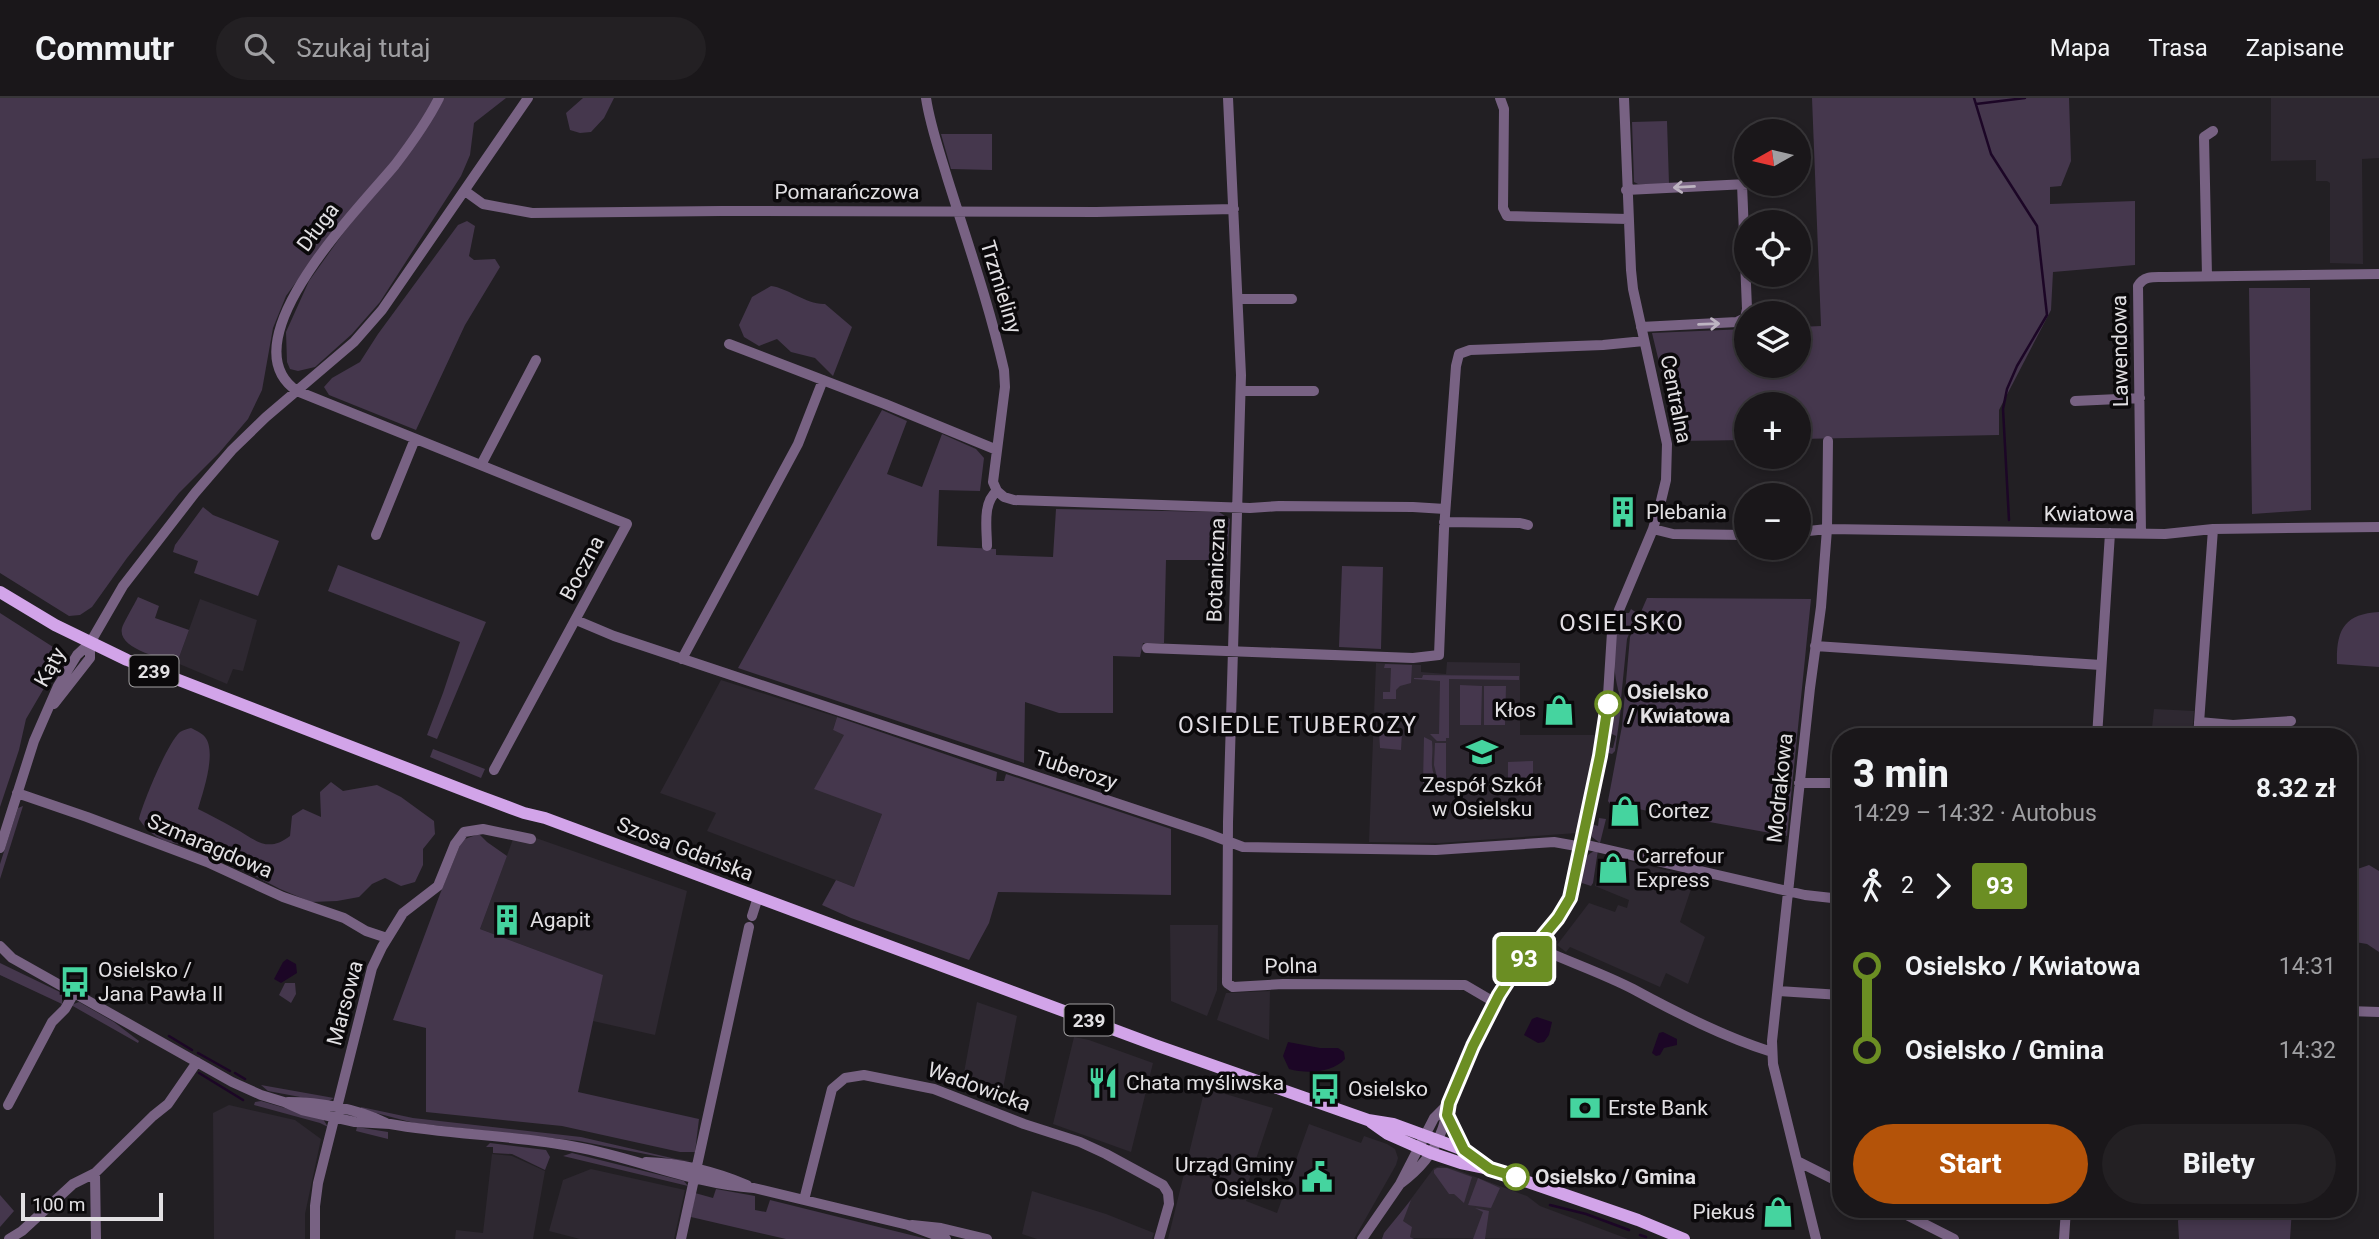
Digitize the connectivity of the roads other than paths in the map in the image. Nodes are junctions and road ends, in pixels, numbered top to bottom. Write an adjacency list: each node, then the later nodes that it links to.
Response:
1 (439, 98): 24 (street, Długa)
2 (528, 98): 10 (street)
3 (926, 98): 13 (street, Trzmieliny)
4 (1228, 98): 12 (street, Botaniczna)
5 (1500, 98): 14 (street)
6 (1624, 98): 9 (street, Centralna)
7 (2213, 131): 16 (street)
8 (1734, 185): 9 (street, one-way to 9)
9 (1626, 190): 14 (street, Centralna)
10 (464, 191): 13 (street, Pomarańczowa); 24 (street)
11 (1745, 196): 19 (street, Centralna, one-way to 11)
12 (1234, 209): 13 (street, Pomarańczowa); 17 (street, Botaniczna)
13 (957, 212): 31 (street, Trzmieliny)
14 (1628, 219): 19 (street, Centralna)
15 (2379, 274): 16 (street, Lawendowa)
16 (2207, 276): 27 (street, Lawendowa)
17 (1238, 299): 18 (street); 25 (street, Botaniczna)
18 (1292, 299)
19 (1641, 327): 20 (street, Centralna)
20 (1644, 341): 35 (street); 39 (street, Centralna)
21 (729, 344): 23 (street)
22 (536, 360): 32 (street)
23 (823, 380): 31 (street); 54 (street)
24 (297, 391): 29 (street, Boczna); 50 (street)
25 (1241, 391): 26 (street); 34 (street, Botaniczna)
26 (1314, 391)
27 (2140, 398): 28 (street); 44 (street, Lawendowa)
28 (2075, 401)
29 (415, 439): 32 (street, Boczna); 46 (street)
30 (1828, 441): 40 (street, Modrakowa)
31 (997, 450): 33 (street, Trzmieliny)
32 (481, 465): 49 (street, Boczna)
33 (1000, 494): 34 (street); 47 (street, Trzmieliny)
34 (1238, 507): 35 (street); 53 (street, Botaniczna)
35 (1445, 509): 36 (street)
36 (1444, 522): 37 (street); 53 (street)
37 (1528, 525)
38 (2379, 527): 41 (street, Kwiatowa)
39 (1653, 529): 45 (street); 66 (street, Centralna)
40 (1827, 529): 42 (street, Kwiatowa); 43 (street, Kwiatowa); 51 (street, Modrakowa)
41 (2213, 529): 44 (street, Kwiatowa); 57 (street)
42 (1811, 531)
43 (2110, 533): 44 (street, Kwiatowa); 55 (street)
44 (2141, 534)
45 (1734, 535)
46 (376, 536)
47 (987, 546)
48 (0, 592): 50 (main road, Szosa Gdańska / 239)
49 (576, 620): 54 (street, Tuberozy); 60 (street, Boczna)
50 (90, 643): 63 (street, Kąty); 69 (main road, Szosa Gdańska / 239)
51 (1815, 646): 55 (street); 61 (street, Modrakowa)
52 (1147, 648): 53 (street)
53 (1233, 650): 65 (street, Botaniczna)
54 (682, 659): 65 (street, Tuberozy)
55 (2101, 665): 58 (street)
56 (2291, 721): 57 (street)
57 (2199, 722): 59 (street)
58 (2098, 728)
59 (2199, 728)
60 (494, 769)
61 (1799, 783): 62 (street); 68 (street, Modrakowa)
62 (1832, 783)
63 (17, 793): 67 (street, Kąty); 71 (street, Szmaragdowa)
64 (531, 839): 71 (street, Marsowa)
65 (1227, 842): 66 (street, Tuberozy); 79 (street, Polna)
66 (1582, 845): 68 (street, Tuberozy); 72 (street, Centralna)
67 (0, 848)
68 (1788, 891): 70 (street, Tuberozy); 76 (street, Modrakowa)
69 (758, 897): 89 (main road, Szosa Gdańska / 239); 95 (street)
70 (1832, 898)
71 (387, 938): 86 (street, Marsowa)
72 (1536, 945): 79 (street, Centralna); 82 (street)
73 (0, 946): 75 (street)
74 (0, 955): 75 (street)
75 (12, 958): 77 (street)
76 (1778, 990): 78 (street); 82 (street, Modrakowa)
77 (74, 993): 83 (street); 85 (street)
78 (1832, 994)
79 (1494, 1002): 84 (street, Centralna)
80 (2357, 1011): 81 (street)
81 (2379, 1012)
82 (1772, 1052): 92 (street, Modrakowa)
83 (197, 1062): 86 (street); 94 (street)
84 (1449, 1103): 87 (street, Centralna); 89 (street, Centralna)
85 (8, 1105)
86 (336, 1113): 95 (street); 105 (street, Marsowa)
87 (1447, 1115): 88 (street, Centralna); 90 (street)
88 (1438, 1140): 89 (main road, Szosa Gdańska / 239); 90 (main road, Szosa Gdańska / 239); 91 (street, Centralna)
89 (1421, 1142): 91 (main road, Szosa Gdańska / 239); 97 (street, Centralna)
90 (1464, 1150): 93 (main road, Szosa Gdańska / 239)
91 (1431, 1153): 93 (main road, Szosa Gdańska / 239); 97 (street, Centralna)
92 (1797, 1161): 96 (street); 113 (street, Modrakowa)
93 (1490, 1169): 112 (main road, Szosa Gdańska / 239)
94 (95, 1173): 103 (street); 104 (street)
95 (695, 1175): 98 (street); 106 (street)
96 (1832, 1178)
97 (1400, 1184): 102 (street)
98 (804, 1200): 101 (street); 109 (street, Wadowicka)
99 (1913, 1218): 114 (street)
100 (2065, 1218): 115 (street)
101 (908, 1225): 107 (street); 108 (street)
102 (1370, 1229): 110 (street); 111 (street)
103 (9, 1239)
104 (96, 1239)
105 (315, 1239)
106 (681, 1239)
107 (946, 1239)
108 (987, 1239)
109 (1159, 1239)
110 (1362, 1239)
111 (1376, 1239)
112 (1684, 1239)
113 (1816, 1239)
114 (1954, 1239)
115 (2064, 1239)

